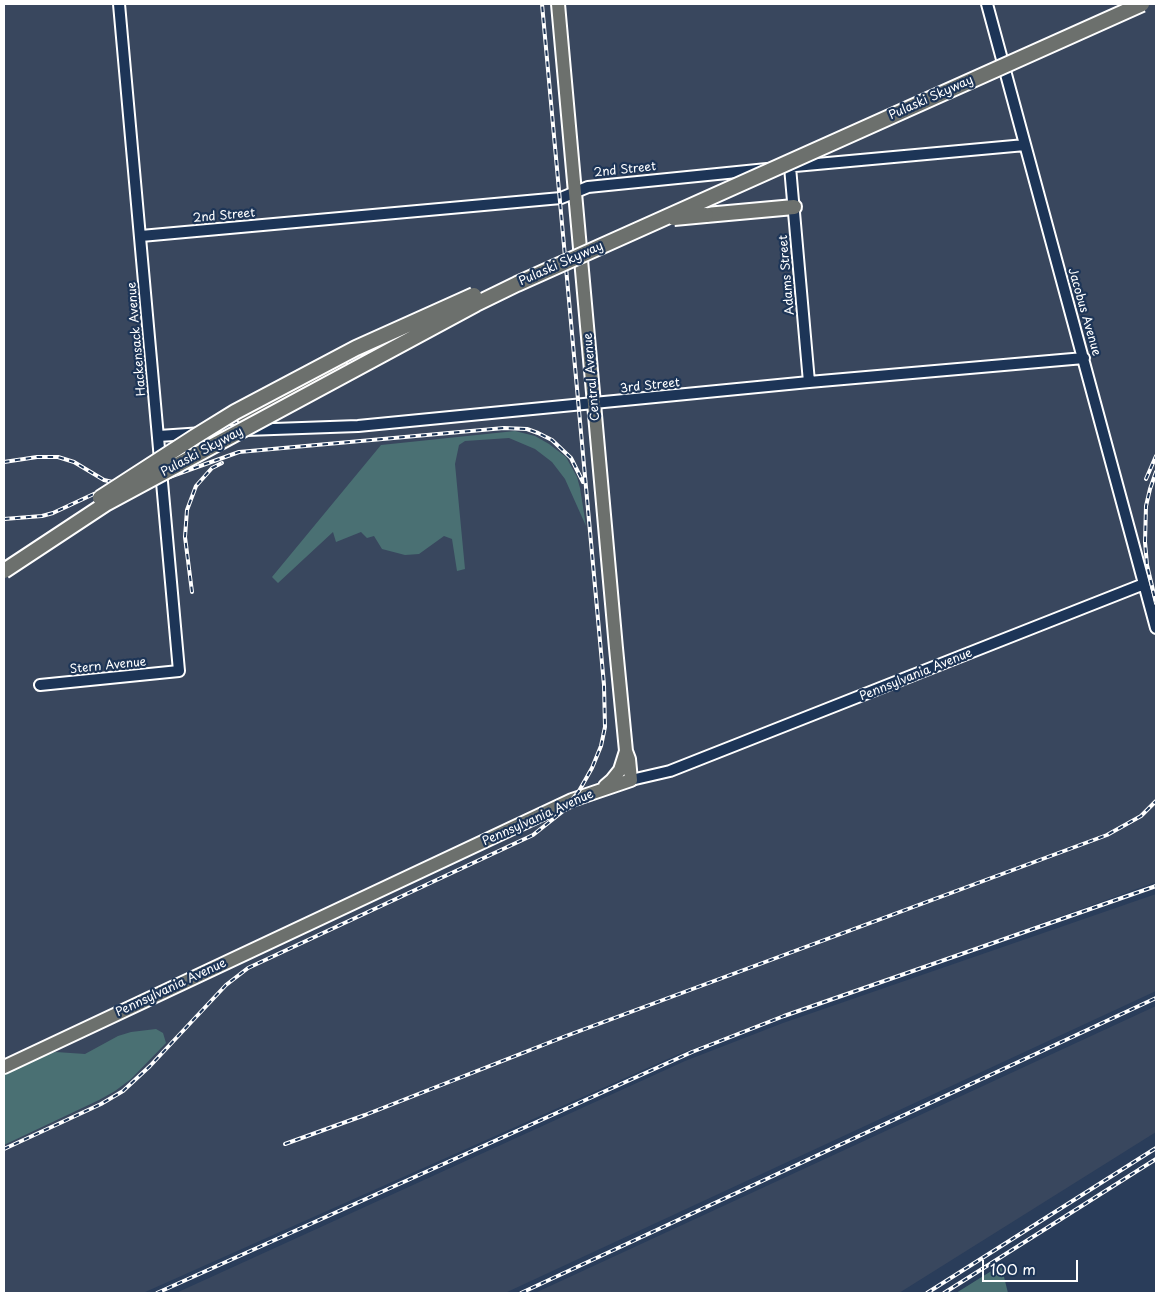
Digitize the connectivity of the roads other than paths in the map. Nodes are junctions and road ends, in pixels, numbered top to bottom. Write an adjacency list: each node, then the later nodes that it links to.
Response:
1 (119, 4): 10 (street, Hackensack Avenue)
2 (558, 4): 8 (main road, Central Avenue)
3 (987, 4): 6 (street, Jacobus Avenue)
4 (1125, 4): 16 (highway, Pulaski Skyway, bridge)
5 (1142, 4): 17 (highway, Pulaski Skyway, bridge)
6 (1025, 145): 7 (street, 2nd Street); 11 (street, Jacobus Avenue)
7 (790, 167): 8 (street, 2nd Street); 9 (street, Adams Street)
8 (576, 192): 10 (street, 2nd Street); 13 (main road, Central Avenue)
9 (794, 207): 12 (street, Adams Street); 14 (highway, bridge)
10 (140, 236): 15 (street, Hackensack Avenue)
11 (1084, 358): 12 (street, 3rd Street); 20 (street, Jacobus Avenue)
12 (809, 382): 13 (street, 3rd Street)
13 (595, 404): 15 (street, 3rd Street); 24 (main road, Central Avenue)
14 (245, 418): 16 (highway, bridge); 17 (highway, bridge)
15 (159, 436): 22 (street, Hackensack Avenue)
16 (136, 475): 18 (highway, Pulaski Skyway, bridge)
17 (152, 479): 19 (highway, Pulaski Skyway, bridge)
18 (4, 562)
19 (4, 571)
20 (1144, 584): 21 (street, Jacobus Avenue); 25 (street, Pennsylvania Avenue)
21 (1156, 628)
22 (179, 671): 23 (street, Stern Avenue)
23 (40, 685)
24 (626, 751): 25 (main road, Central Avenue); 26 (main road, Central Avenue)
25 (631, 780): 26 (main road, Pennsylvania Avenue)
26 (599, 790): 27 (main road, Pennsylvania Avenue)
27 (4, 1067)

